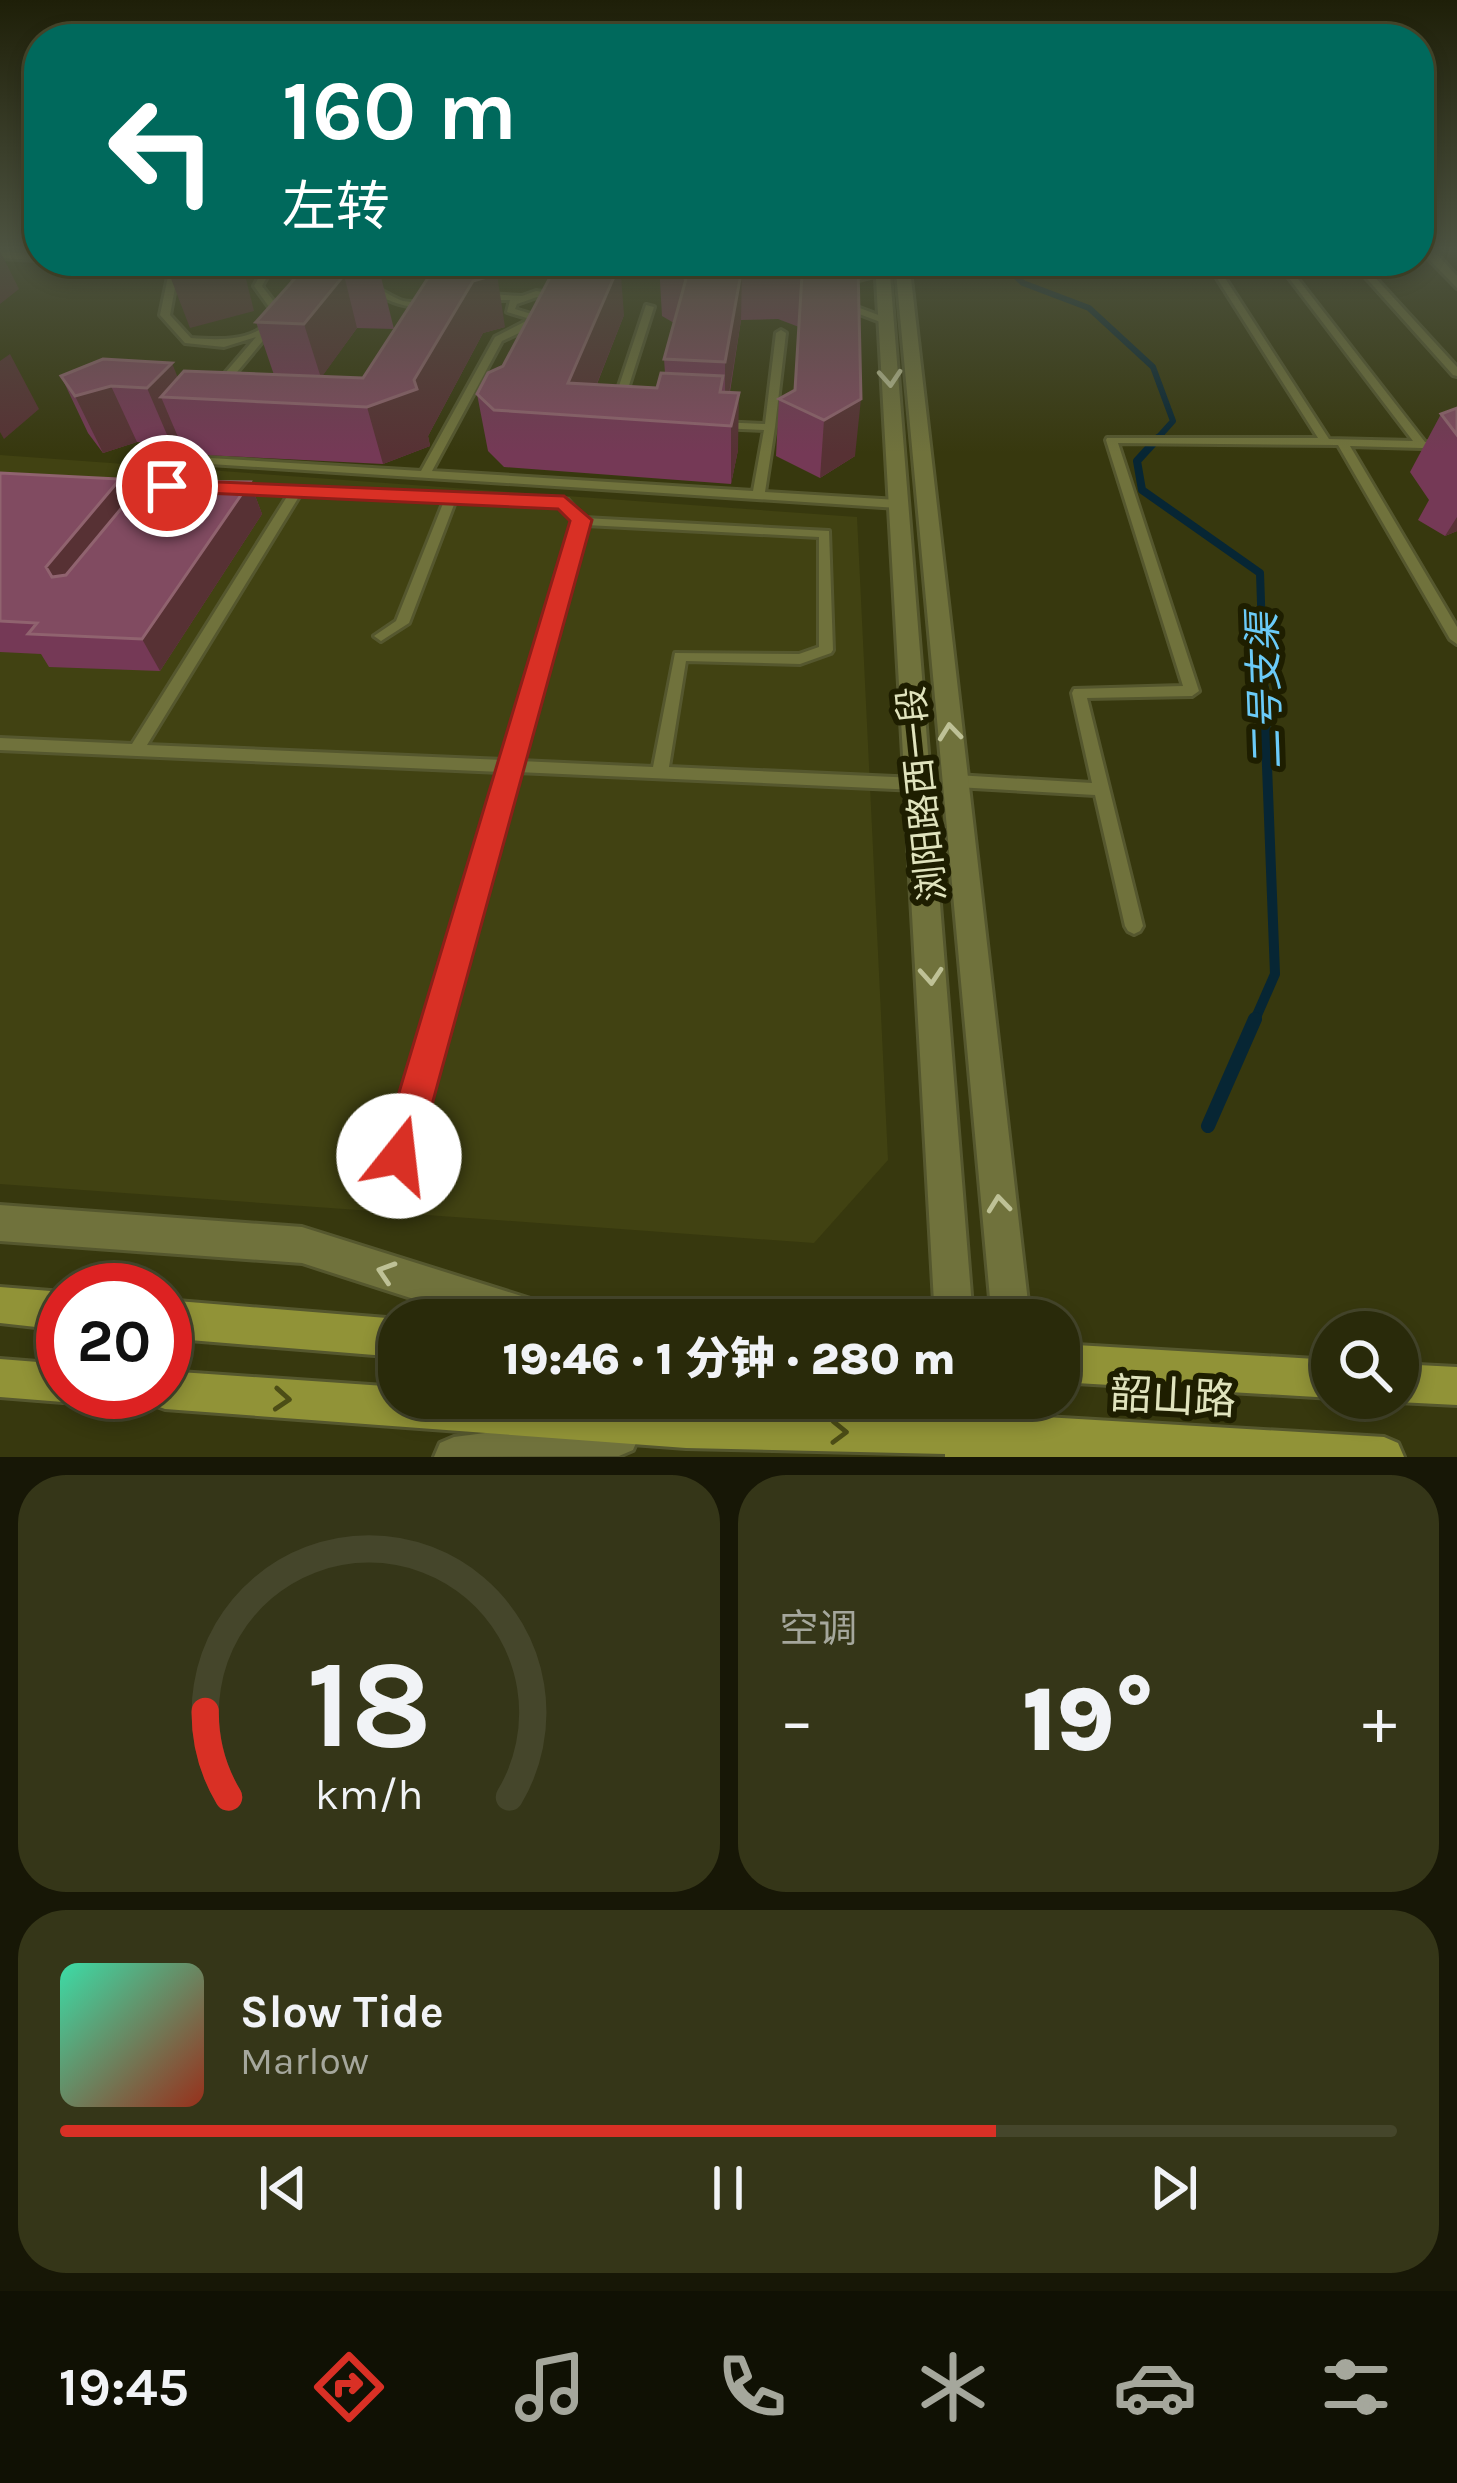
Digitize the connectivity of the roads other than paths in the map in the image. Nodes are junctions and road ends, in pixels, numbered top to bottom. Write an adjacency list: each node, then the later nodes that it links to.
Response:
1 (167, 317): 15 (lane)
2 (278, 317): 15 (lane)
3 (532, 317): 12 (lane)
4 (547, 317): 12 (lane)
5 (650, 317): 18 (lane)
6 (876, 317): 13 (lane)
7 (886, 317): 13 (street)
8 (896, 317): 41 (street, 浏阳路西一段, one-way to 8)
9 (1246, 317): 21 (lane)
10 (1323, 317): 23 (lane)
11 (1406, 317): 16 (lane)
12 (538, 319): 26 (lane)
13 (886, 321): 33 (street, one-way to 33)
14 (782, 333): 20 (lane)
15 (261, 334): 17 (lane)
16 (1457, 374)
17 (238, 393)
18 (613, 420)
19 (703, 424): 20 (lane)
20 (770, 427): 30 (lane)
21 (1326, 442): 22 (lane); 43 (lane)
22 (1342, 442): 23 (lane); 36 (lane)
23 (1422, 445): 24 (lane)
24 (1457, 446)
25 (210, 461): 26 (lane)
26 (424, 475): 30 (lane)
27 (96, 484): 32 (lane)
28 (210, 488): 29 (lane)
29 (296, 492): 31 (lane); 38 (lane)
30 (759, 494): 33 (lane)
31 (452, 498): 34 (lane); 35 (lane)
32 (154, 503)
33 (898, 504): 42 (street)
34 (581, 520): 39 (lane); 40 (lane)
35 (381, 636)
36 (1457, 639)
37 (0, 744): 38 (lane)
38 (136, 750): 39 (lane)
39 (512, 766): 40 (lane); 45 (lane)
40 (660, 772): 42 (lane)
41 (956, 781): 43 (lane); 49 (street, 浏阳路西一段, one-way to 41)
42 (917, 784): 48 (street, one-way to 48)
43 (1101, 789): 44 (lane)
44 (1134, 926)
45 (386, 1199)
46 (0, 1223): 47 (street, one-way to 46)
47 (471, 1299)
48 (953, 1299)
49 (1009, 1299)
50 (0, 1305): 51 (main road)
51 (36, 1308)
52 (192, 1321): 53 (main road)
53 (378, 1336)
54 (1080, 1364): 56 (main road, 韶山路)
55 (0, 1378): 57 (main road)
56 (1311, 1378)
57 (36, 1381)
58 (1419, 1384): 59 (main road)
59 (1457, 1386)
60 (192, 1392): 61 (main road, 韶山路, one-way to 61)
61 (686, 1428): 62 (main road, 韶山路, one-way to 62); 64 (street)
62 (962, 1430): 63 (main road, 韶山路)
63 (1027, 1430): 65 (main road, 韶山路)
64 (454, 1457)
65 (1384, 1457)

